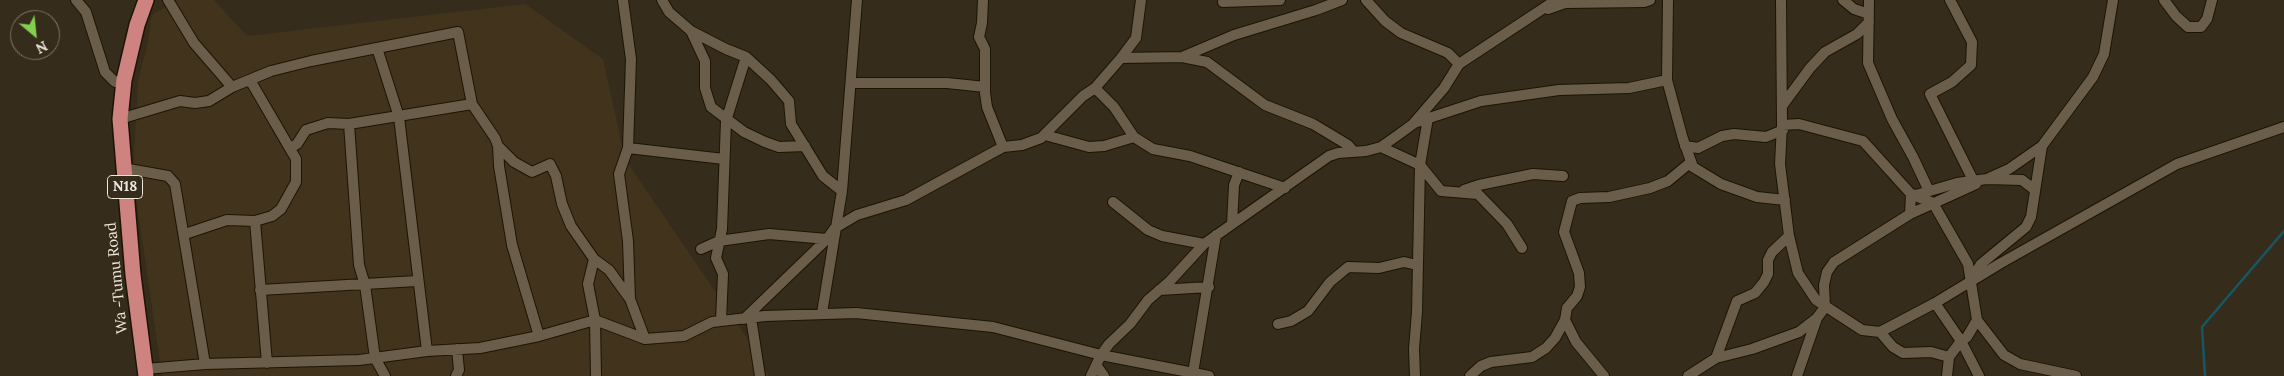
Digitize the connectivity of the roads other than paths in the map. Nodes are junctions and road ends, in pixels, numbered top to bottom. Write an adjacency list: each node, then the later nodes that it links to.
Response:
1 (76, 0): 31 (street)
2 (146, 0): 31 (highway, Wa -Tumu Road / N18)
3 (168, 0): 35 (street)
4 (623, 0): 57 (street)
5 (662, 0): 25 (street)
6 (857, 0): 34 (street)
7 (983, 0): 36 (street)
8 (1141, 0): 29 (street)
9 (1280, 0): 22 (street)
10 (1342, 0): 28 (street)
11 (1366, 0): 30 (street)
12 (1556, 0): 23 (street)
13 (1650, 0): 23 (street)
14 (1668, 0): 33 (street)
15 (1781, 0): 39 (street)
16 (1843, 0): 24 (street)
17 (1869, 0): 24 (street)
18 (1950, 0): 66 (street)
19 (2113, 0): 53 (street)
20 (2164, 0): 21 (street)
21 (2212, 0)
22 (1223, 2)
23 (1535, 14): 30 (street)
24 (1869, 18): 39 (street); 70 (street)
25 (691, 31): 27 (street); 43 (street)
26 (377, 48): 32 (street); 38 (street); 40 (street)
27 (746, 57): 43 (street); 51 (street)
28 (1182, 57): 29 (street); 58 (street)
29 (1121, 58): 37 (street)
30 (1459, 64): 45 (street)
31 (124, 80): 42 (highway, Wa -Tumu Road / N18)
32 (250, 80): 35 (street); 56 (street)
33 (1667, 80): 41 (street); 52 (street)
34 (851, 83): 36 (street); 69 (street)
35 (232, 87): 42 (street)
36 (986, 87): 54 (street)
37 (1095, 88): 48 (street); 49 (street)
38 (472, 104): 40 (street); 50 (street)
39 (1782, 106): 47 (street)
40 (399, 117): 44 (street); 90 (street)
41 (1428, 118): 45 (street); 61 (street)
42 (120, 119): 62 (highway, Wa -Tumu Road / N18)
43 (727, 119): 51 (street); 59 (street)
44 (349, 124): 56 (street); 92 (street)
45 (1413, 124): 55 (street)
46 (2284, 127): 91 (street)
47 (1783, 128): 52 (street); 72 (street); 73 (street)
48 (1045, 134): 49 (street); 54 (street)
49 (1134, 137): 63 (street)
50 (498, 146): 88 (street); 108 (street)
51 (805, 146): 69 (street)
52 (1685, 146): 60 (street)
53 (2042, 146): 65 (street); 68 (street)
54 (1003, 147): 79 (street)
55 (1381, 147): 58 (street); 61 (street)
56 (290, 148): 77 (street)
57 (628, 148): 59 (street); 96 (street)
58 (1354, 152): 67 (street)
59 (724, 159): 84 (street)
60 (1691, 162): 73 (street); 103 (street)
61 (1420, 165): 71 (street); 89 (street)
62 (123, 168): 80 (street); 120 (highway, Wa -Tumu Road / N18)
63 (1239, 172): 67 (street); 78 (street)
64 (1563, 176): 71 (street)
65 (1987, 179): 66 (street); 68 (street); 75 (street)
66 (1974, 182): 70 (street)
67 (1285, 188): 78 (street)
68 (2035, 190): 91 (street)
69 (842, 191): 79 (street)
70 (1929, 191): 72 (street)
71 (1458, 193): 86 (street)
72 (1911, 194): 75 (street); 76 (street)
73 (1785, 200): 82 (street)
74 (1114, 202): 85 (street)
75 (1934, 203): 76 (street); 91 (street)
76 (1910, 214): 98 (street)
77 (254, 221): 80 (street); 94 (street)
78 (1232, 224): 81 (street)
79 (836, 228): 83 (street); 99 (street)
80 (185, 234): 118 (street)
81 (1216, 235): 85 (street); 93 (street)
82 (1789, 236): 98 (street); 116 (street)
83 (827, 239): 84 (street); 101 (street)
84 (719, 241): 87 (street); 105 (street)
85 (1204, 244): 95 (street)
86 (1522, 248)
87 (701, 249)
88 (594, 259): 96 (street); 102 (street)
89 (1417, 265): 106 (street); 131 (street)
90 (417, 281): 92 (street); 112 (street)
91 (1970, 281): 97 (street); 104 (street)
92 (365, 285): 94 (street); 115 (street)
93 (1209, 287): 95 (street); 123 (street)
94 (260, 290): 117 (street)
95 (1159, 290): 113 (street)
96 (630, 299): 109 (street)
97 (1935, 303): 107 (street); 110 (street)
98 (1825, 307): 100 (street); 107 (street)
99 (822, 313): 101 (street); 113 (street)
100 (1817, 318): 116 (street); 135 (street)
101 (748, 319): 105 (street); 127 (street)
102 (595, 320): 108 (street); 109 (street); 126 (street)
103 (1565, 320): 132 (street); 133 (street)
104 (1977, 320): 110 (street); 122 (street)
105 (721, 321): 109 (street)
106 (1278, 324)
107 (1880, 332): 114 (street)
108 (539, 336): 111 (street)
109 (645, 339)
110 (1961, 341): 114 (street); 137 (street)
111 (457, 349): 112 (street); 125 (street)
112 (427, 351): 115 (street)
113 (1101, 355): 119 (street); 123 (street)
114 (1949, 357): 136 (street)
115 (375, 358): 117 (street); 124 (street)
116 (1716, 358): 134 (street)
117 (267, 363): 118 (street)
118 (205, 364): 121 (street)
119 (1096, 365): 128 (street); 129 (street)
120 (145, 372): 121 (street)
121 (173, 372)
122 (2037, 372): 138 (street)
123 (1193, 373): 130 (street)
124 (384, 376)
125 (456, 376)
126 (596, 376)
127 (760, 376)
128 (1091, 376)
129 (1104, 376)
130 (1209, 376)
131 (1415, 376)
132 (1470, 376)
133 (1604, 376)
134 (1688, 376)
135 (1797, 376)
136 (1947, 376)
137 (1979, 376)
138 (2076, 376)

